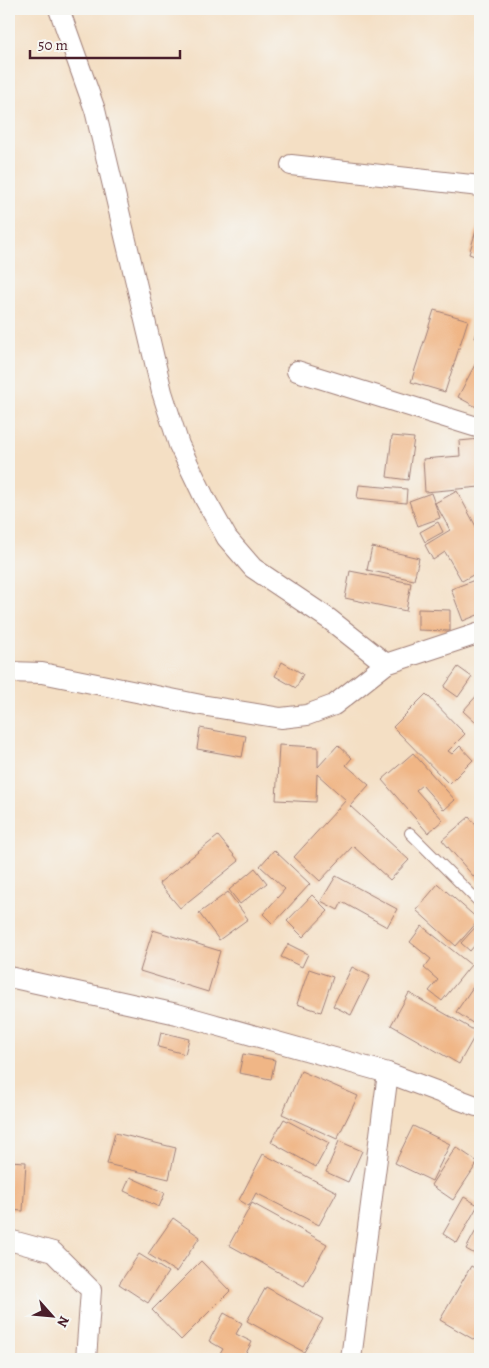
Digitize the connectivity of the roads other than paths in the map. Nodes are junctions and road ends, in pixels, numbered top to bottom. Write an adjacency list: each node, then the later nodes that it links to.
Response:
1 (59, 9): 7 (street)
2 (290, 165): 3 (street)
3 (480, 186)
4 (297, 371): 5 (street)
5 (480, 428)
6 (480, 633): 7 (street)
7 (386, 664): 8 (street)
8 (9, 672)
9 (410, 833): 10 (lane)
10 (480, 903)
11 (9, 977): 12 (street)
12 (388, 1073): 13 (street); 16 (street)
13 (479, 1109)
14 (9, 1240): 15 (street)
15 (86, 1359)
16 (350, 1359)

